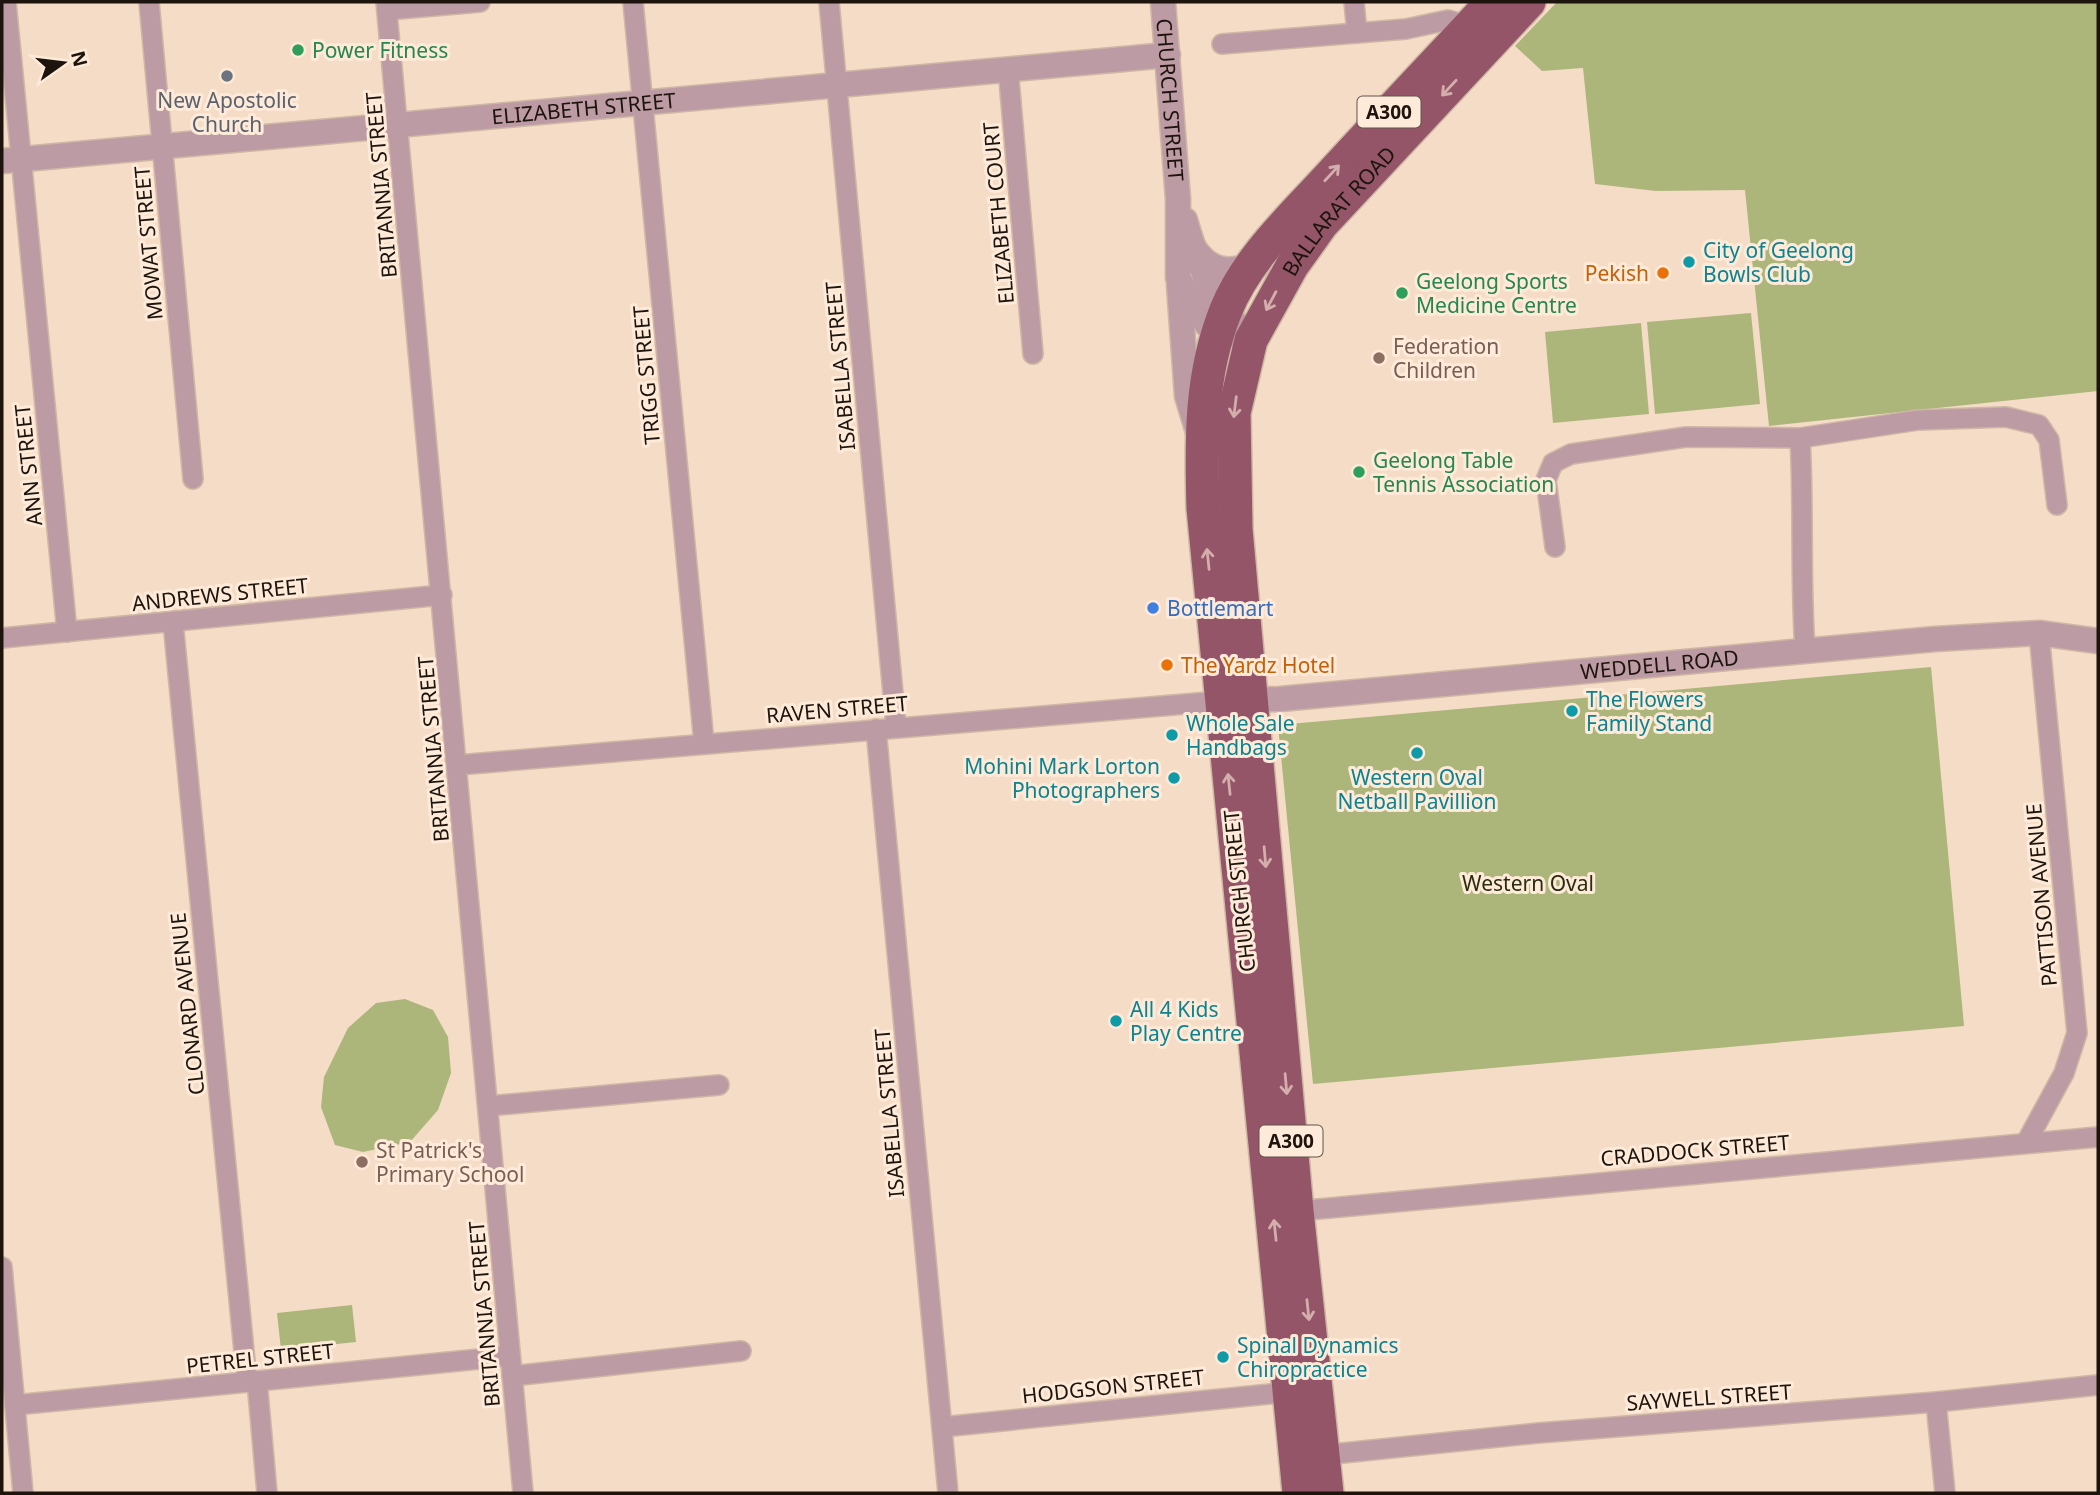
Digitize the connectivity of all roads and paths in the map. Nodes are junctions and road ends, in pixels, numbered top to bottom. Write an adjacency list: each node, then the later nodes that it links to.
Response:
1 (6, 2): 20 (street, ANN STREET)
2 (149, 2): 19 (street, MOWAT STREET)
3 (480, 2): 10 (street)
4 (633, 2): 17 (street, TRIGG STREET)
5 (829, 2): 16 (street, ISABELLA STREET)
6 (1163, 2): 14 (street, CHURCH STREET)
7 (1354, 2): 11 (street)
8 (1492, 2): 12 (highway, BALLARAT ROAD / A300)
9 (1528, 2): 12 (highway, BALLARAT ROAD / A300)
10 (387, 6): 18 (street, BRITANNIA STREET)
11 (1357, 33): 12 (street); 13 (street)
12 (1467, 33): 23 (highway, BALLARAT ROAD / A300, one-way to 12); 26 (highway, BALLARAT ROAD / A300, one-way to 26)
13 (1222, 44)
14 (1167, 55): 15 (street, ELIZABETH STREET); 21 (street, CHURCH STREET)
15 (1008, 68): 16 (street, ELIZABETH STREET); 27 (street, ELIZABETH COURT)
16 (836, 83): 17 (street, ELIZABETH STREET); 41 (street, ISABELLA STREET)
17 (643, 103): 18 (street, ELIZABETH STREET); 43 (street, TRIGG STREET)
18 (399, 125): 19 (street, ELIZABETH STREET); 33 (street, BRITANNIA STREET)
19 (162, 147): 20 (street, ELIZABETH STREET); 30 (street, MOWAT STREET)
20 (12, 160): 35 (street, ANN STREET)
21 (1178, 199): 22 (street, CHURCH STREET); 24 (street, CHURCH STREET)
22 (1192, 244): 23 (street); 25 (street, CHURCH STREET)
23 (1255, 263): 25 (highway, BALLARAT ROAD / A300)
24 (1178, 278): 25 (street, CHURCH STREET); 29 (street)
25 (1222, 321): 26 (street, CHURCH STREET); 29 (highway, CHURCH STREET / A300)
26 (1251, 340): 40 (highway, CHURCH STREET / A300, one-way to 40)
27 (1032, 354)
28 (1800, 438): 31 (street); 32 (street); 39 (street)
29 (1201, 439): 40 (highway, CHURCH STREET / A300, one-way to 29)
30 (193, 479)
31 (2057, 505)
32 (1555, 547)
33 (442, 595): 34 (street, ANDREWS STREET); 44 (street, BRITANNIA STREET)
34 (173, 622): 35 (street, ANDREWS STREET); 54 (street, CLONARD AVENUE)
35 (67, 632): 37 (street, ANDREWS STREET)
36 (2039, 633): 38 (street, WEDDELL ROAD); 39 (street, WEDDELL ROAD); 48 (street, PATTISON AVENUE)
37 (2, 638)
38 (2098, 641)
39 (1805, 650): 40 (street, WEDDELL ROAD)
40 (1236, 700): 41 (street, RAVEN STREET); 49 (highway, CHURCH STREET / A300, one-way to 49); 56 (highway, CHURCH STREET / A300, one-way to 40)
41 (896, 726): 42 (street, RAVEN STREET)
42 (876, 729): 43 (street, RAVEN STREET); 59 (street, ISABELLA STREET)
43 (704, 743): 44 (street, RAVEN STREET)
44 (458, 765): 46 (street, BRITANNIA STREET)
45 (719, 1085): 46 (street)
46 (488, 1106): 52 (street, BRITANNIA STREET)
47 (2098, 1137): 48 (street, CRADDOCK STREET)
48 (2027, 1141): 49 (street, CRADDOCK STREET)
49 (1297, 1211): 60 (highway, CHURCH STREET / A300, one-way to 60)
50 (2, 1267): 58 (street)
51 (740, 1351): 53 (street)
52 (510, 1356): 53 (street, BRITANNIA STREET); 54 (street, PETREL STREET)
53 (512, 1376): 64 (street, BRITANNIA STREET)
54 (252, 1381): 58 (street, PETREL STREET); 63 (street, CLONARD AVENUE)
55 (2098, 1385): 57 (street, SAYWELL STREET)
56 (1290, 1392): 59 (street, HODGSON STREET); 66 (highway, CHURCH STREET / A300)
57 (1936, 1402): 60 (street, SAYWELL STREET); 68 (street)
58 (15, 1405): 61 (street)
59 (942, 1427): 65 (street, ISABELLA STREET)
60 (1323, 1455): 67 (highway, CHURCH STREET / A300)
61 (11, 1457): 62 (street)
62 (23, 1493)
63 (267, 1493)
64 (523, 1493)
65 (948, 1493)
66 (1299, 1493)
67 (1326, 1493)
68 (1945, 1493)

